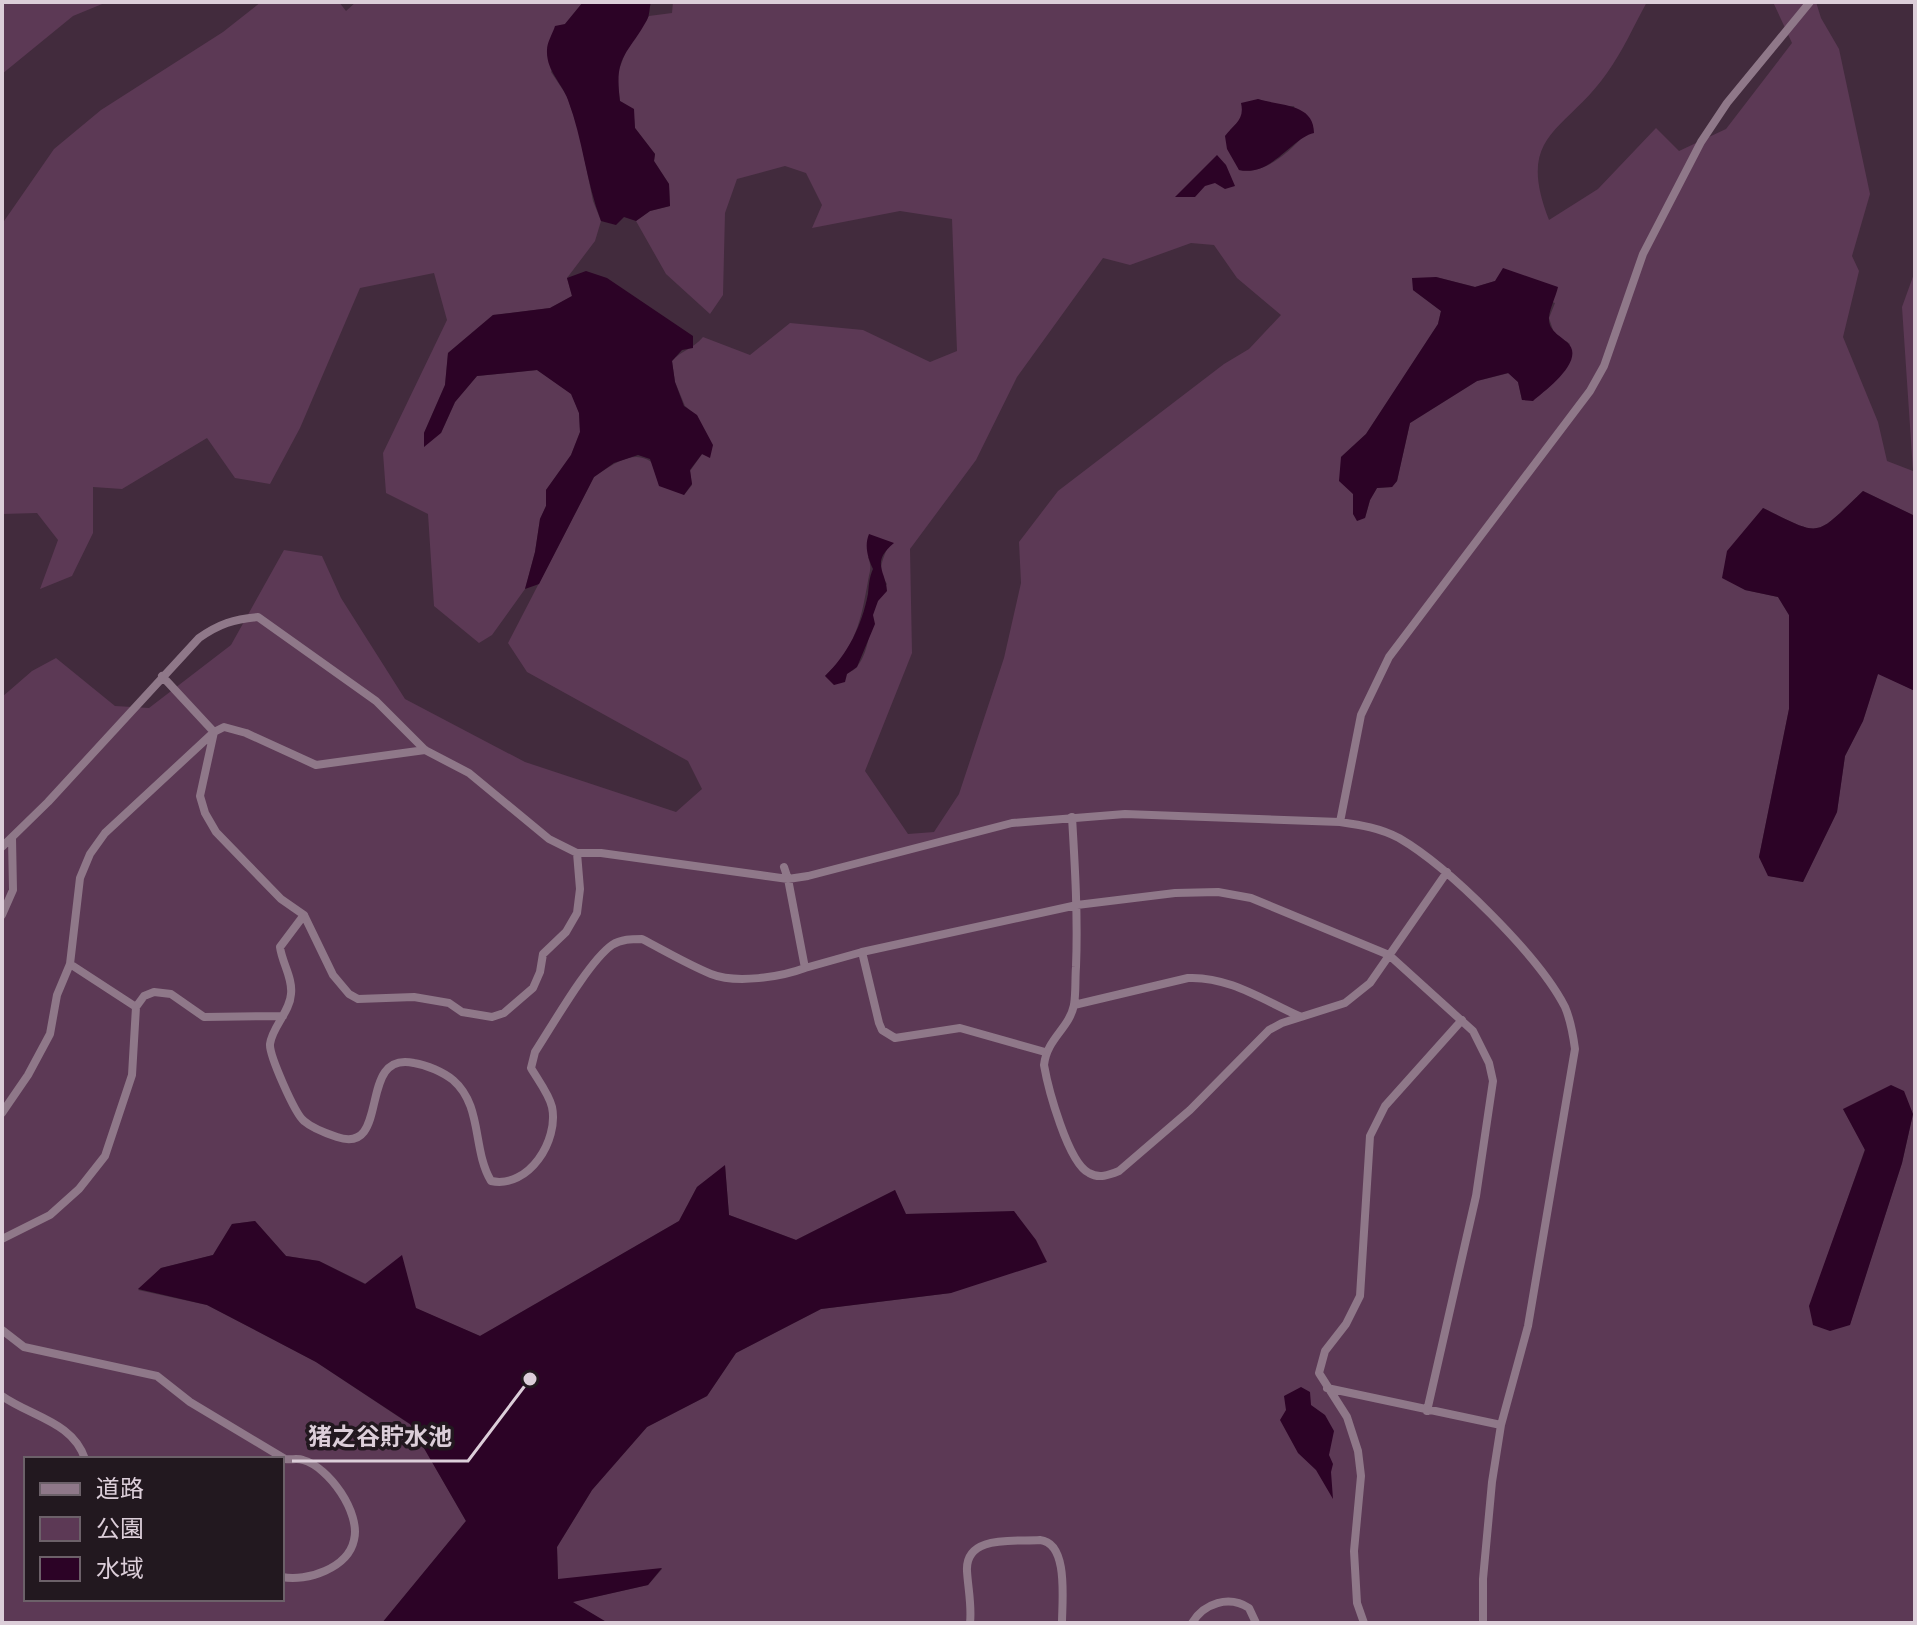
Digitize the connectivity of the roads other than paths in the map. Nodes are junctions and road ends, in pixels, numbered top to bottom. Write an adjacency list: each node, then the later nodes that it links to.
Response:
1 (1810, 2): 6 (street)
2 (162, 676): 3 (street); 4 (street); 7 (street)
3 (214, 732): 4 (street); 15 (street); 18 (street)
4 (425, 750): 9 (street)
5 (1072, 817): 6 (street); 12 (street); 13 (street)
6 (1340, 822): 11 (street)
7 (12, 838): 8 (street); 14 (street)
8 (2, 847)
9 (577, 853): 12 (street); 15 (street)
10 (784, 867): 12 (street)
11 (1447, 872): 17 (street); 32 (street)
12 (788, 879): 19 (street)
13 (1077, 905): 16 (street); 17 (street); 20 (street)
14 (2, 915)
15 (304, 915): 22 (street)
16 (862, 952): 19 (street); 25 (street)
17 (1389, 955): 23 (street); 24 (street)
18 (70, 964): 21 (street); 26 (street)
19 (805, 968): 22 (street)
20 (1074, 1005): 23 (street); 25 (street)
21 (136, 1007): 22 (street); 27 (street)
22 (283, 1016)
23 (1300, 1017): 25 (street)
24 (1462, 1020): 29 (street); 31 (street)
25 (1045, 1052)
26 (2, 1113)
27 (2, 1239)
28 (2, 1330): 34 (street)
29 (1327, 1388): 31 (street); 41 (street)
30 (2, 1396): 33 (street)
31 (1427, 1411): 32 (street)
32 (1501, 1425): 42 (street)
33 (84, 1457)
34 (282, 1457)
35 (284, 1458): 36 (street)
36 (284, 1577)
37 (970, 1623): 38 (street)
38 (1062, 1623)
39 (1192, 1623): 40 (street)
40 (1256, 1623)
41 (1364, 1623)
42 (1483, 1623)

